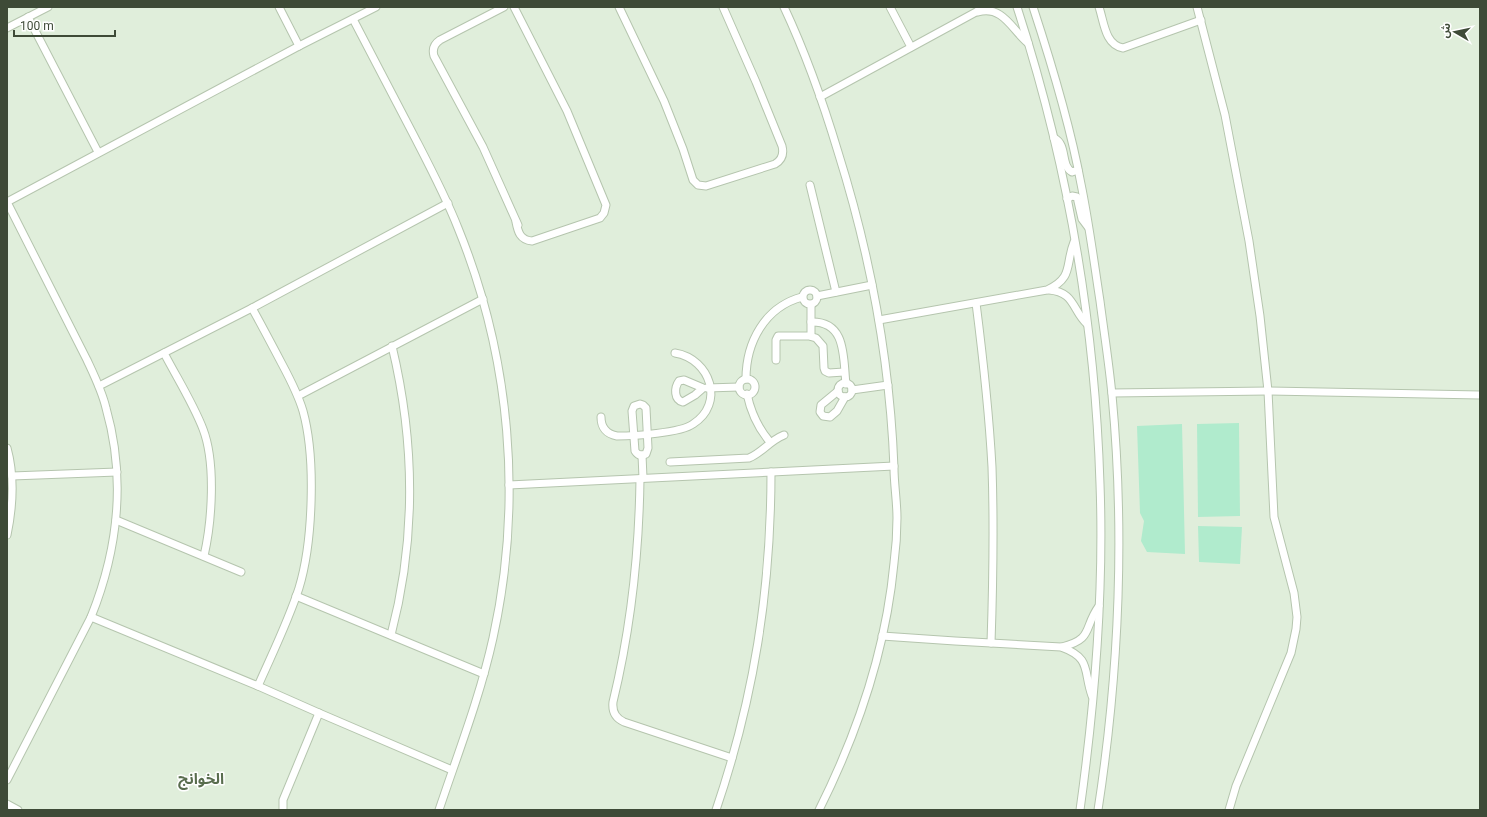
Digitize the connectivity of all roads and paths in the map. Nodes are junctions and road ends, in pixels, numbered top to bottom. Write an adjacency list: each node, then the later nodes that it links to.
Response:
1 (48, 7): 16 (street)
2 (279, 7): 21 (street)
3 (376, 7): 17 (street)
4 (504, 7): 5 (street)
5 (514, 7)
6 (619, 7): 7 (street)
7 (723, 7)
8 (784, 7): 23 (street)
9 (890, 7): 22 (street)
10 (984, 7): 15 (street)
11 (1017, 7): 20 (street)
12 (1034, 7): 26 (street)
13 (1099, 7): 18 (street)
14 (1197, 7): 18 (street)
15 (976, 12): 20 (street); 22 (street)
16 (28, 17): 19 (street); 25 (street)
17 (353, 19): 21 (street); 30 (street)
18 (1201, 20): 59 (street)
19 (7, 28)
20 (1029, 43): 24 (street)
21 (299, 46): 25 (street)
22 (912, 47): 23 (street)
23 (820, 97): 33 (street)
24 (1054, 138): 26 (street); 28 (street)
25 (98, 152): 29 (street)
26 (1078, 170): 31 (street)
27 (810, 185): 35 (street)
28 (1067, 199): 31 (street); 32 (street)
29 (7, 202): 54 (street)
30 (448, 204): 38 (street); 41 (street)
31 (1089, 229): 60 (street)
32 (1075, 239): 34 (street); 44 (street)
33 (872, 285): 35 (street); 42 (street)
34 (1047, 290): 39 (street); 44 (street)
35 (836, 292): 36 (street)
36 (817, 296): 37 (street); 40 (street)
37 (802, 297): 40 (street); 51 (street)
38 (483, 299): 46 (street); 78 (street)
39 (976, 303): 42 (street); 88 (street)
40 (811, 305): 43 (street)
41 (252, 308): 47 (street); 63 (street)
42 (879, 320): 53 (street)
43 (811, 322): 45 (street); 50 (street)
44 (1088, 324): 84 (street)
45 (811, 336): 49 (street); 50 (street)
46 (392, 346): 63 (street); 86 (street)
47 (164, 353): 54 (street); 81 (street)
48 (676, 353): 56 (street)
49 (776, 360)
50 (844, 372): 52 (street)
51 (746, 379): 55 (street); 61 (street)
52 (846, 384): 57 (street); 58 (street)
53 (888, 385): 57 (street); 73 (street)
54 (99, 386): 74 (street)
55 (739, 387): 56 (street); 61 (street)
56 (707, 388): 66 (street)
57 (852, 390): 64 (street)
58 (838, 391): 64 (street); 64 (street)
59 (1268, 391): 60 (street); 62 (street); 107 (street)
60 (1112, 393): 106 (street)
61 (747, 394): 69 (street)
62 (1480, 395)
63 (298, 396): 83 (street)
64 (845, 397)
65 (601, 416): 67 (street)
66 (648, 434): 67 (street); 67 (street); 71 (street)
67 (634, 435): 71 (street)
68 (784, 436): 69 (street)
69 (770, 442): 72 (street)
70 (7, 448): 76 (street)
71 (642, 456): 77 (street)
72 (670, 462)
73 (894, 466): 75 (street); 87 (street)
74 (117, 472): 76 (street); 79 (street)
75 (771, 472): 77 (street); 94 (street)
76 (12, 476): 80 (street)
77 (642, 478): 78 (street); 94 (street)
78 (509, 485): 90 (street)
79 (116, 520): 81 (street); 85 (street)
80 (7, 535)
81 (204, 556): 82 (street)
82 (241, 572)
83 (296, 596): 86 (street); 91 (street)
84 (1100, 606): 89 (street); 92 (street)
85 (92, 617): 91 (street); 96 (street)
86 (391, 635): 90 (street)
87 (882, 636): 88 (street); 104 (street)
88 (991, 643): 89 (street)
89 (1061, 647): 92 (street)
90 (484, 674): 95 (street)
91 (258, 686): 93 (street)
92 (1094, 700): 105 (street)
93 (319, 713): 95 (street); 97 (street)
94 (732, 758): 103 (street)
95 (452, 770): 102 (street)
96 (7, 780)
97 (287, 791): 100 (street); 101 (street)
98 (7, 804): 99 (street)
99 (18, 810)
100 (282, 810)
101 (288, 810)
102 (439, 810)
103 (716, 810)
104 (819, 810)
105 (1080, 810)
106 (1098, 810)
107 (1229, 810)

